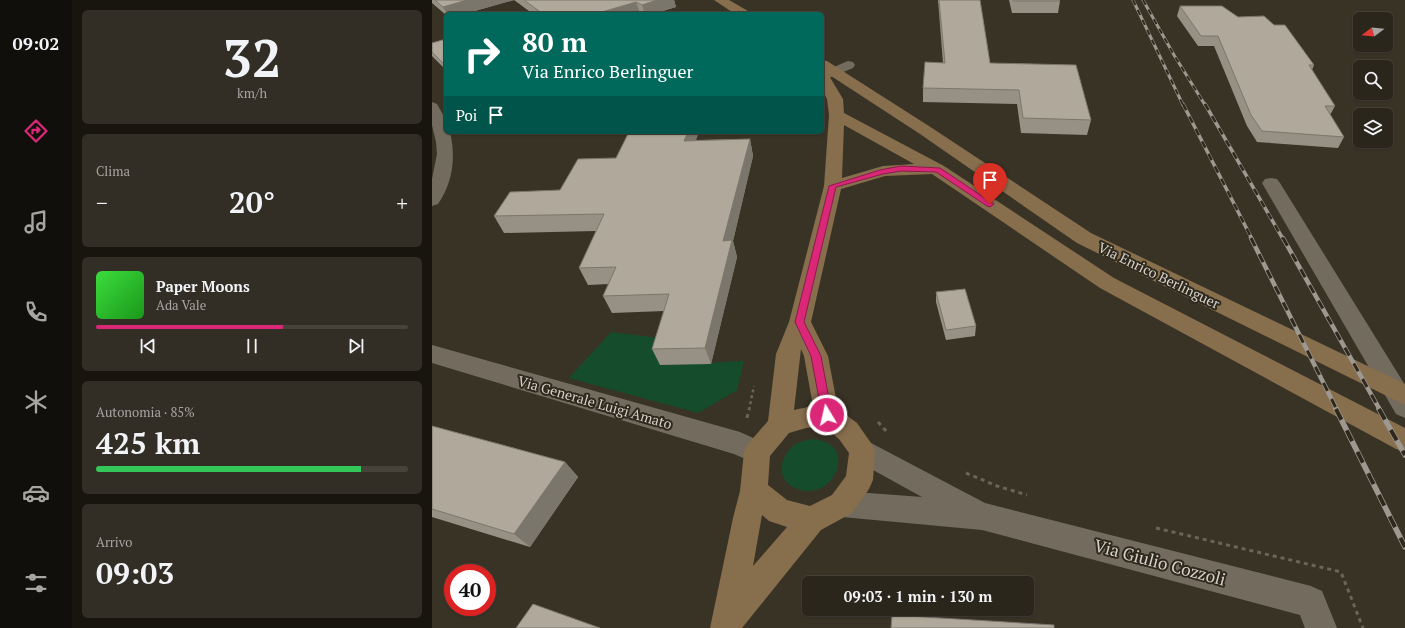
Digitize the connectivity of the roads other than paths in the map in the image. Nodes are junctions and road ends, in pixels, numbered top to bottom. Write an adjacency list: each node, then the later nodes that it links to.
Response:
1 (720, 0): 2 (main road)
2 (738, 12)
3 (848, 65): 4 (street)
4 (824, 73): 6 (main road); 7 (main road, Via Enrico Berlinguer)
5 (437, 106): 11 (street)
6 (837, 115): 7 (main road, Via Enrico Berlinguer); 8 (main road, Via Enrico Berlinguer); 10 (main road)
7 (926, 131): 14 (main road, Via Enrico Berlinguer)
8 (938, 170): 10 (main road); 18 (main road, Via Enrico Berlinguer)
9 (1271, 183): 15 (street)
10 (833, 186): 12 (main road)
11 (432, 200)
12 (800, 322): 16 (main road); 17 (main road)
13 (432, 354): 20 (street, Via Generale Luigi Amato)
14 (1405, 395)
15 (1405, 407)
16 (827, 415): 17 (main road); 19 (main road)
17 (780, 425): 20 (main road)
18 (1405, 440)
19 (862, 451): 22 (main road); 23 (street, Via Giulio Cozzoli)
20 (757, 452): 21 (main road)
21 (754, 491): 24 (main road); 25 (main road)
22 (842, 504): 23 (street, Via Giulio Cozzoli); 24 (main road)
23 (982, 516): 26 (street, Via Giulio Cozzoli)
24 (811, 520): 25 (main road)
25 (728, 623)
26 (1321, 628)

